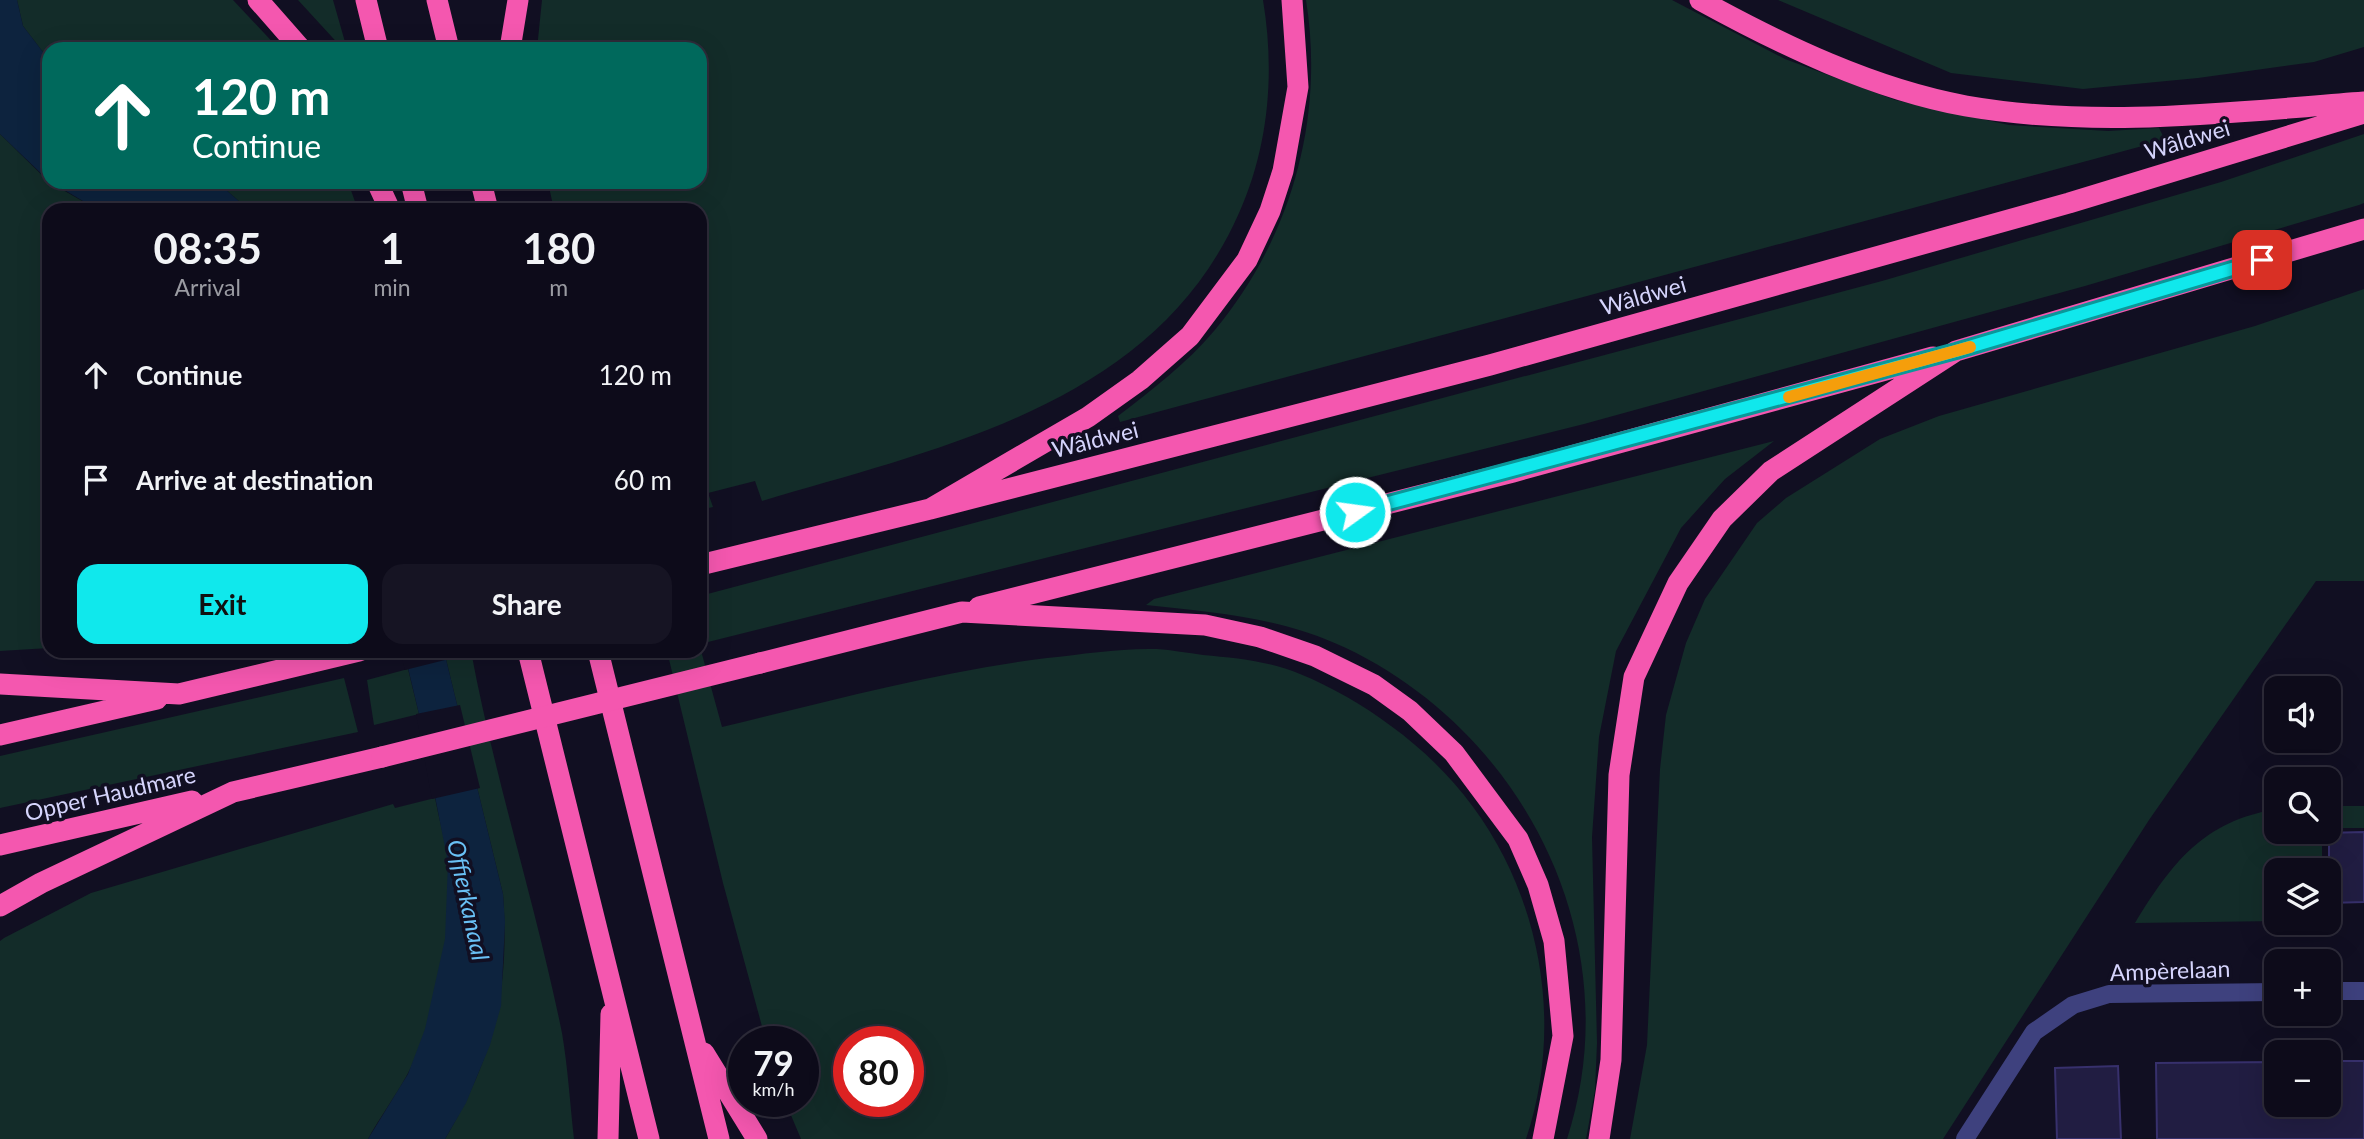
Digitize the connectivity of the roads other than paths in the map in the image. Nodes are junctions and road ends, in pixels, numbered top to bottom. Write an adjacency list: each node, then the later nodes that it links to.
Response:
1 (258, 0): 7 (highway)
2 (366, 0): 8 (highway)
3 (437, 0): 9 (highway)
4 (517, 0): 10 (highway)
5 (1293, 0): 15 (highway)
6 (1700, 0): 11 (highway)
7 (295, 42)
8 (376, 42)
9 (447, 42)
10 (511, 42)
11 (2364, 102)
12 (2364, 113): 15 (highway, Wâldwei)
13 (2364, 229): 14 (highway)
14 (1956, 351): 17 (highway); 37 (highway)
15 (930, 509): 16 (highway, Wâldwei)
16 (707, 563)
17 (962, 612): 24 (highway, bridge); 36 (highway)
18 (330, 658): 22 (highway)
19 (530, 658): 27 (highway)
20 (600, 658): 31 (highway)
21 (0, 684): 22 (highway)
22 (179, 694): 23 (highway)
23 (0, 735)
24 (233, 792): 25 (highway, Opper Haudmare); 26 (highway)
25 (0, 845)
26 (0, 906)
27 (611, 988): 32 (highway); 33 (highway)
28 (2341, 991): 29 (street)
29 (2364, 991)
30 (2264, 992): 38 (street, Ampèrelaan)
31 (693, 1036): 34 (highway); 35 (highway)
32 (608, 1139)
33 (649, 1139)
34 (719, 1139)
35 (757, 1139)
36 (1543, 1139)
37 (1599, 1139)
38 (1965, 1139)

